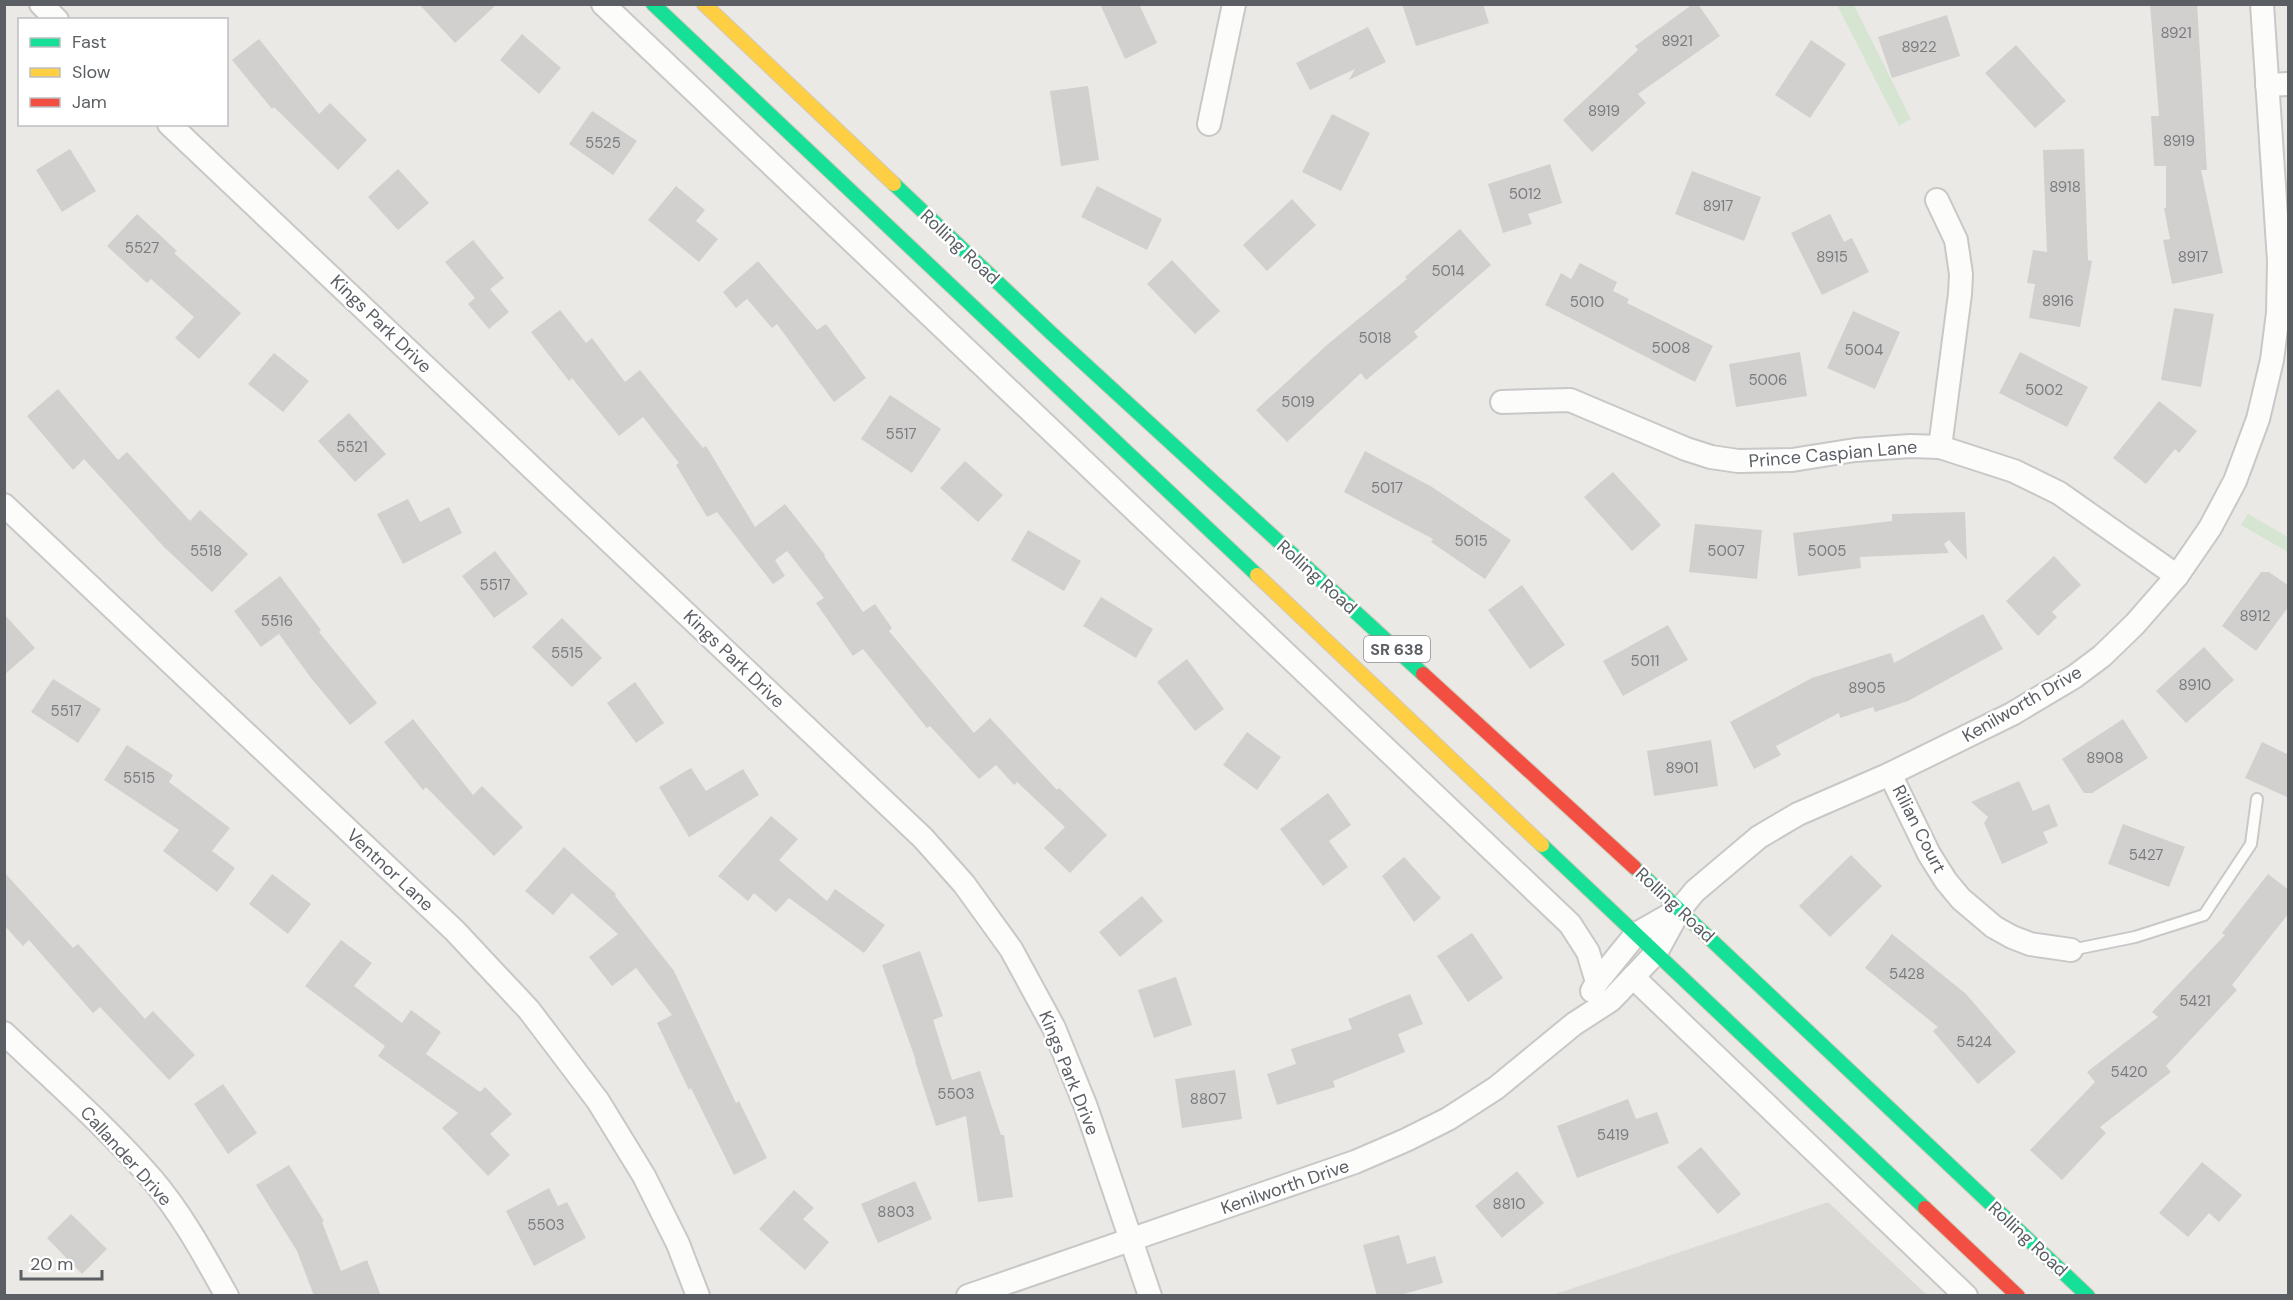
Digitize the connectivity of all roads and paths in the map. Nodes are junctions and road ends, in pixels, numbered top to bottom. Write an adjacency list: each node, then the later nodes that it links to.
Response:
1 (41, 4): 7 (street)
2 (603, 4): 23 (street)
3 (653, 4): 19 (main road, Rolling Road / SR 638)
4 (704, 4): 18 (main road, Rolling Road / SR 638)
5 (1234, 4): 9 (street)
6 (2262, 4): 8 (street, Kenilworth Drive)
7 (55, 18)
8 (2278, 85): 15 (street, Kenilworth Drive)
9 (1209, 124)
10 (172, 126): 26 (street, Kings Park Drive)
11 (1937, 200): 13 (street)
12 (1502, 402): 13 (street, Prince Caspian Lane)
13 (1940, 447): 15 (street, Prince Caspian Lane)
14 (4, 505): 28 (street, Ventnor Lane)
15 (2177, 576): 16 (street, Kenilworth Drive)
16 (1890, 774): 18 (street, Kenilworth Drive); 20 (street, Rilian Court)
17 (2257, 799): 20 (lane)
18 (1680, 909): 19 (street, Kenilworth Drive); 21 (street, Kenilworth Drive); 33 (main road, Rolling Road / SR 638)
19 (1636, 934): 21 (main road, Rolling Road / SR 638); 23 (street, Kenilworth Drive)
20 (2071, 950)
21 (1656, 953): 22 (street, Kenilworth Drive); 32 (main road, Rolling Road / SR 638)
22 (1633, 977): 24 (street, Kenilworth Drive); 31 (street)
23 (1597, 982): 24 (street, Kenilworth Drive)
24 (1574, 1024): 26 (street, Kenilworth Drive)
25 (4, 1033): 27 (street, Callander Drive)
26 (1131, 1239): 29 (street, Kenilworth Drive); 30 (street, Kings Park Drive)
27 (227, 1296)
28 (698, 1296)
29 (968, 1296)
30 (1150, 1296)
31 (1966, 1296)
32 (2018, 1296)
33 (2088, 1296)

